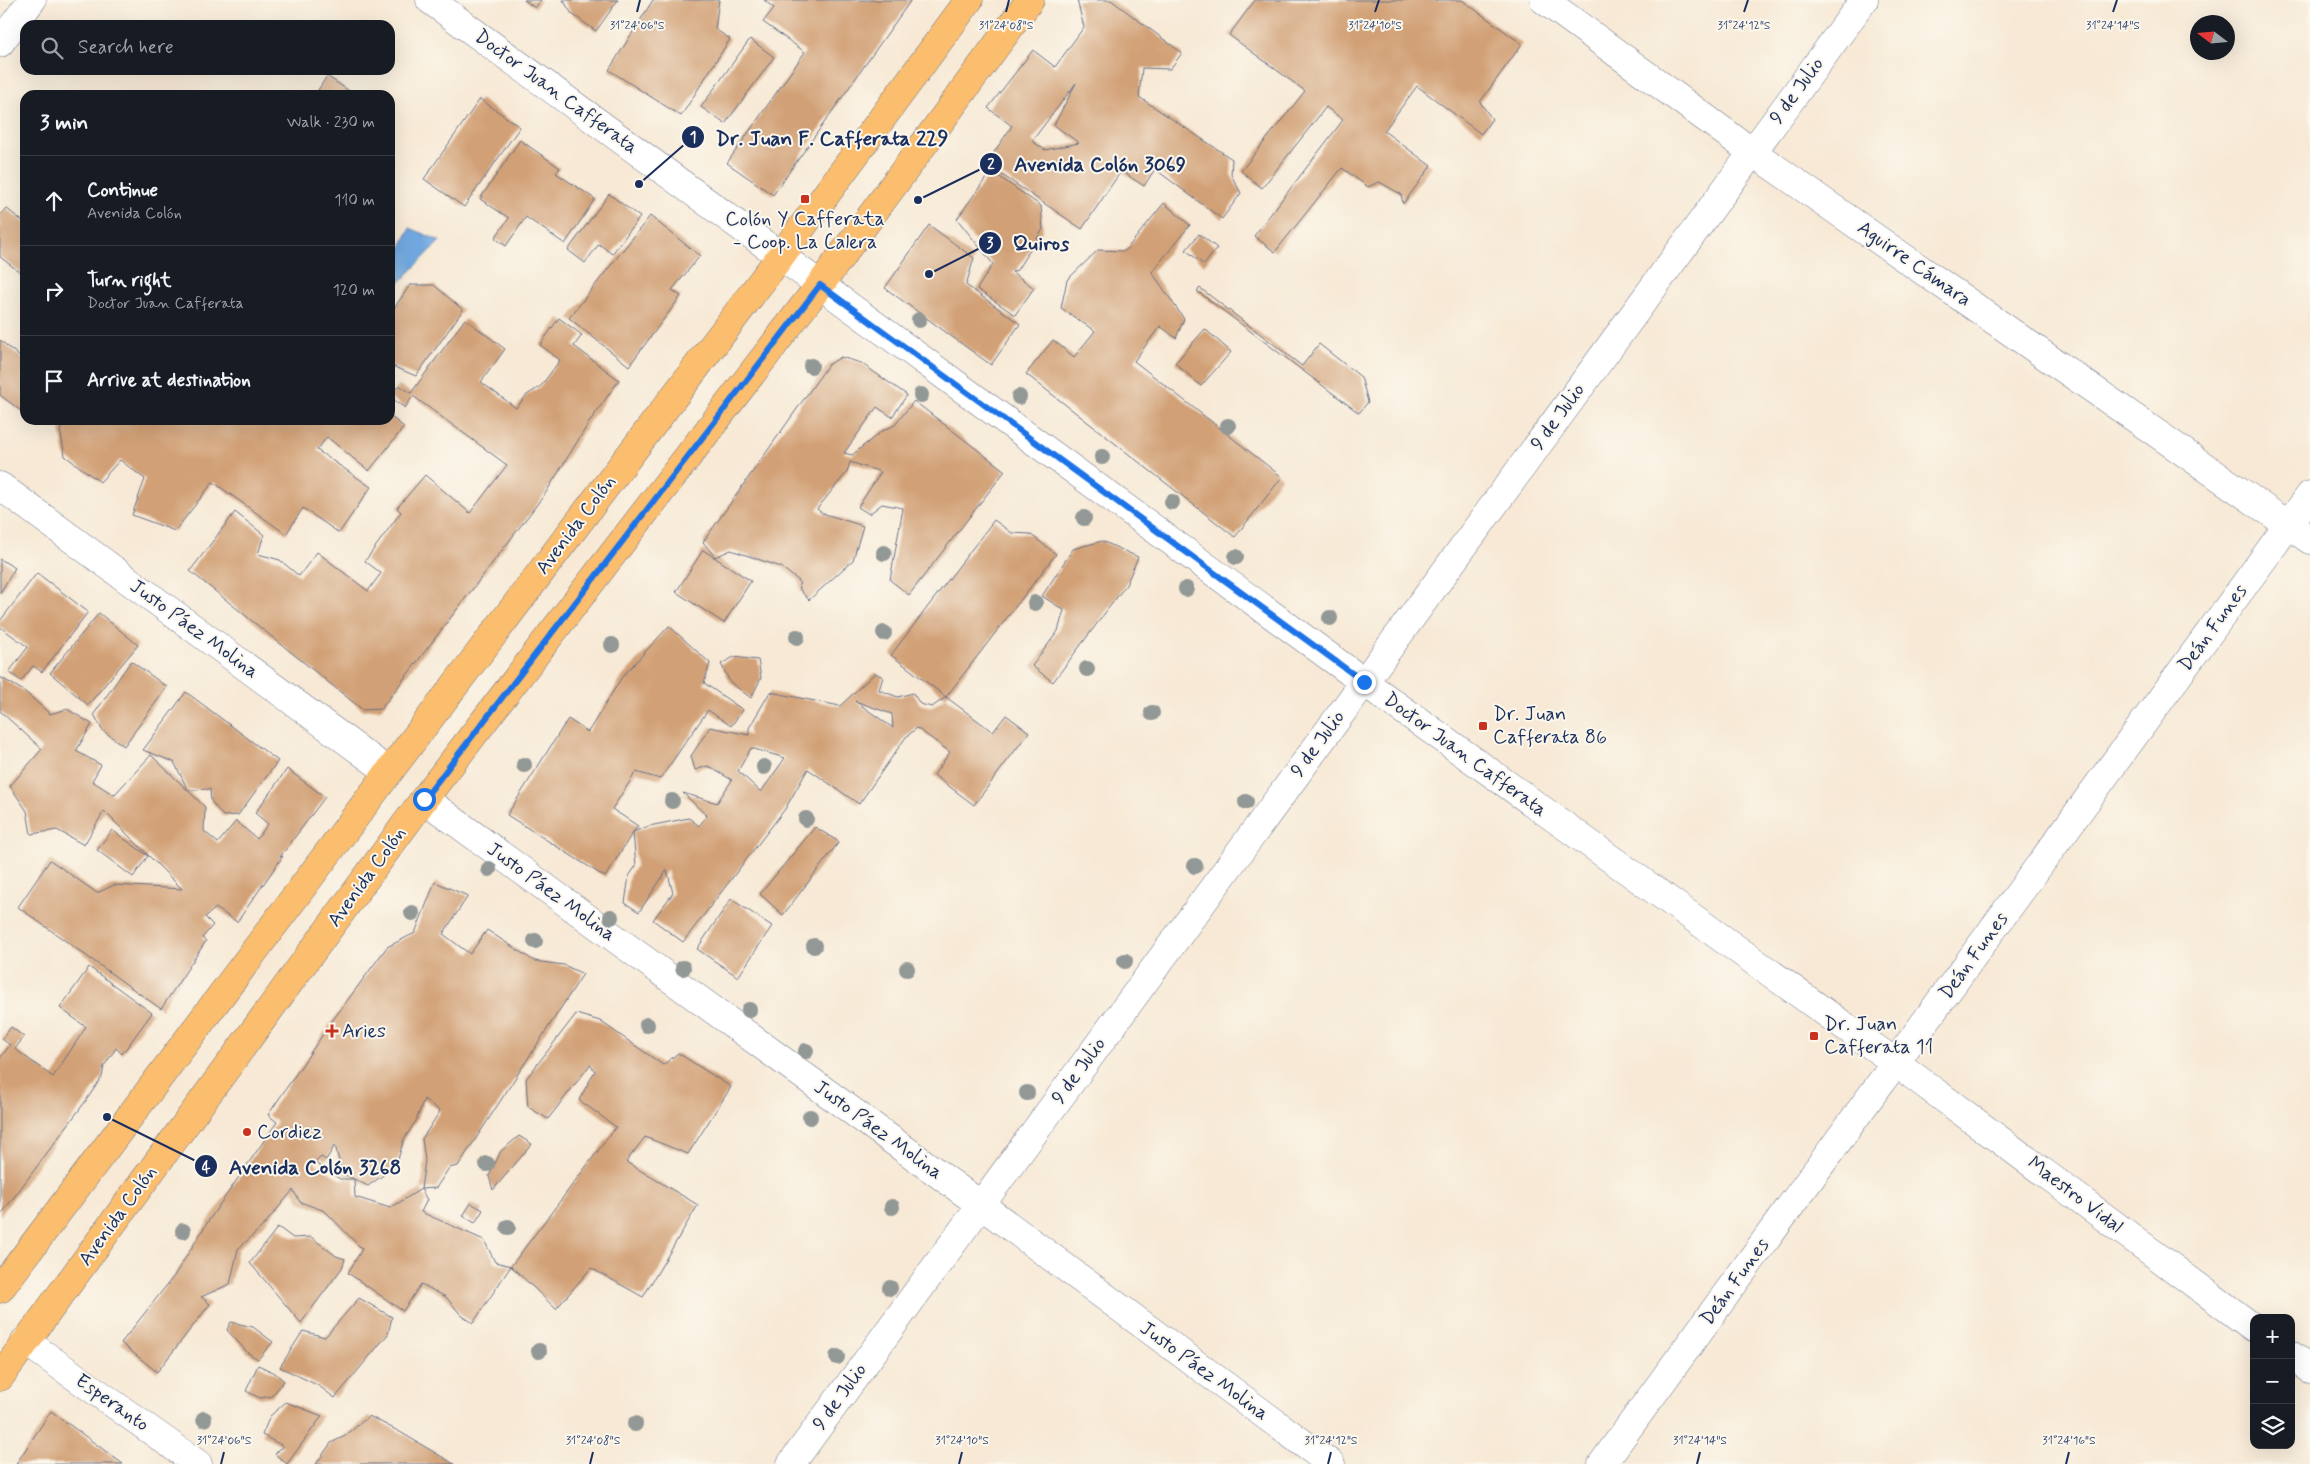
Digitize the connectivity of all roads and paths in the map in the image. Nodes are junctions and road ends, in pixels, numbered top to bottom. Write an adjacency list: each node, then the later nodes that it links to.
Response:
1 (32, 0): 7 (street)
2 (430, 0): 9 (street, Doctor Juan Cafferata)
3 (969, 0): 9 (main road, Avenida Colón)
4 (1030, 0): 10 (main road, Avenida Colón)
5 (1544, 0): 8 (street, Aguirre Cámara)
6 (1864, 0): 8 (street, 9 de Julio)
7 (0, 43)
8 (1752, 152): 13 (street, Aguirre Cámara); 15 (street, 9 de Julio)
9 (780, 257): 10 (street, Doctor Juan Cafferata); 16 (main road, Avenida Colón)
10 (820, 285): 15 (street, Doctor Juan Cafferata); 17 (main road, Avenida Colón)
11 (0, 486): 16 (street, Justo Páez Molina)
12 (2310, 495): 13 (street, Deán Funes)
13 (2288, 524): 14 (street, Aguirre Cámara); 18 (street, Deán Funes)
14 (2310, 540)
15 (1364, 682): 18 (street, Doctor Juan Cafferata); 19 (street, 9 de Julio)
16 (389, 772): 20 (main road, Avenida Colón)
17 (424, 799): 19 (street, Justo Páez Molina); 22 (main road, Avenida Colón)
18 (1896, 1063): 21 (street, Maestro Vidal); 29 (street, Deán Funes)
19 (981, 1205): 27 (street, 9 de Julio); 28 (street, Justo Páez Molina)
20 (0, 1289)
21 (2250, 1325)
22 (25, 1341): 25 (main road, Avenida Colón); 26 (street, Esperanto)
23 (2295, 1358): 24 (street)
24 (2310, 1369)
25 (0, 1377)
26 (198, 1464)
27 (791, 1464)
28 (1331, 1464)
29 (1602, 1464)

